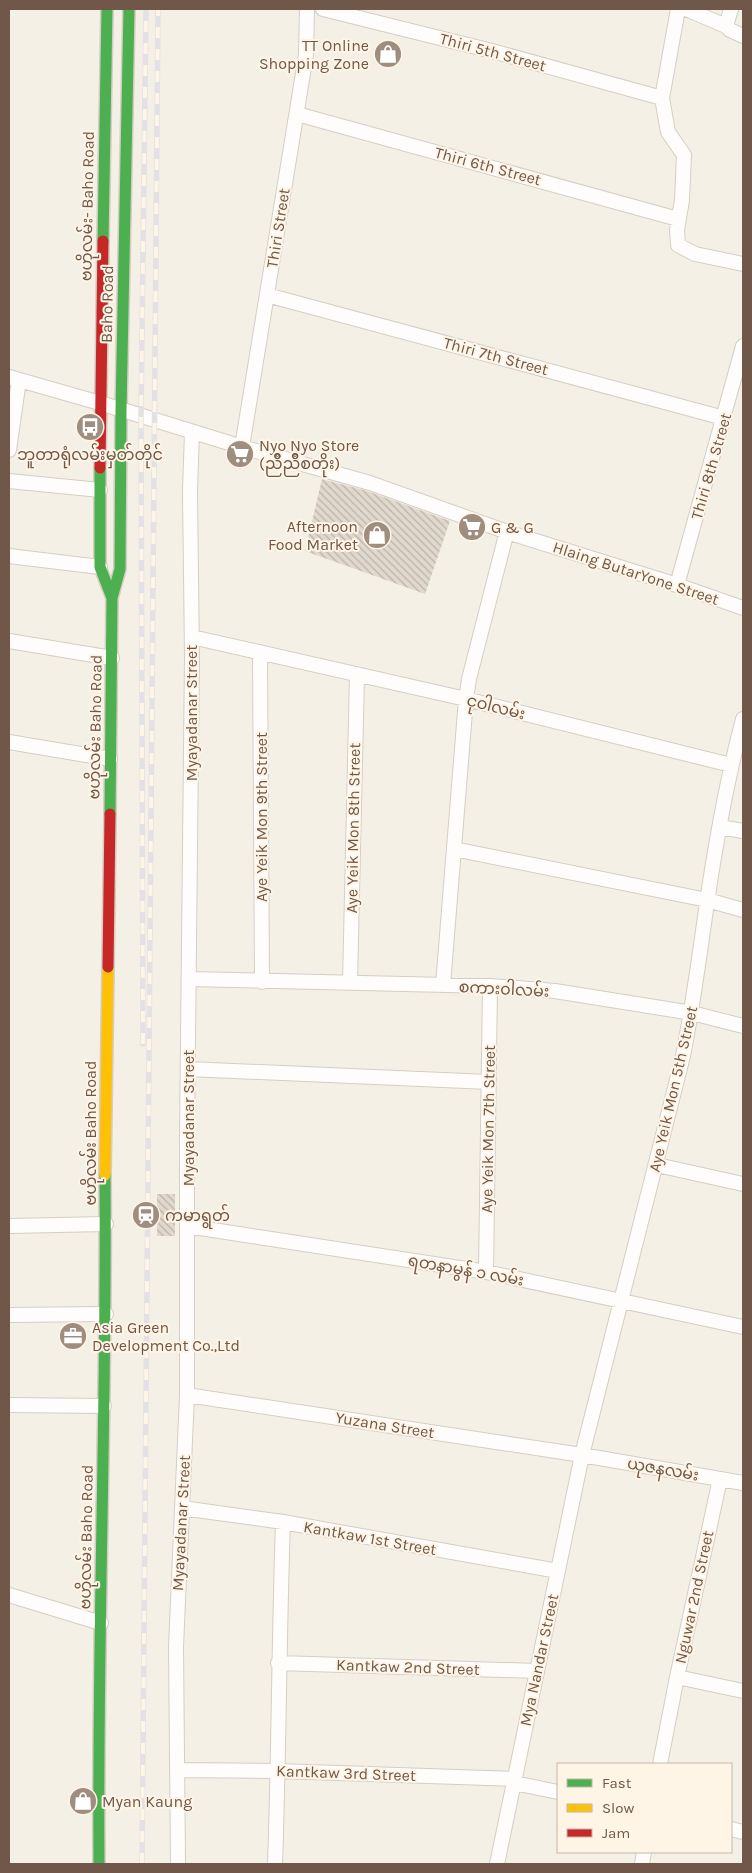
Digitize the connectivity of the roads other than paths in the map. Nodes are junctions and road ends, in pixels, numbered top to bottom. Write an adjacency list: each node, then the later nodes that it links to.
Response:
1 (107, 9): 17 (main road, ဗဟိုလမ်း- Baho Road)
2 (129, 9): 18 (main road, Baho Road)
3 (307, 9): 11 (street, Thiri Street)
4 (323, 9): 10 (street, Thiri 5th Street)
5 (678, 9): 10 (street)
6 (686, 9): 8 (street)
7 (732, 9): 8 (street)
8 (728, 28): 9 (street)
9 (743, 36)
10 (662, 98): 12 (street)
11 (297, 114): 12 (street, Thiri 6th Street); 14 (street, Thiri Street)
12 (678, 219): 13 (street)
13 (743, 264)
14 (267, 295): 19 (street, Thiri 7th Street); 21 (street, Thiri Street)
15 (743, 346): 19 (street, Thiri 8th Street)
16 (14, 378): 17 (street, Hlaing ButarYone Street); 22 (street)
17 (100, 403): 18 (street, Hlaing ButarYone Street); 24 (main road, ဗဟိုလမ်း Baho Road)
18 (121, 410): 20 (street, Hlaing ButarYone Street); 29 (main road, Baho Road)
19 (724, 418): 28 (street, Thiri 8th Street)
20 (192, 432): 21 (street, Hlaing ButarYone Street); 31 (street, Myayadanar Street)
21 (242, 447): 25 (street, Hlaing ButarYone Street)
22 (9, 450)
23 (9, 481): 24 (street)
24 (100, 490): 27 (main road, ဗဟိုလမ်း Baho Road)
25 (507, 531): 28 (street, Hlaing ButarYone Street); 36 (street)
26 (9, 556): 27 (street)
27 (100, 567): 29 (main road, ဗဟိုလမ်း Baho Road)
28 (677, 585): 30 (street, Hlaing ButarYone Street)
29 (112, 598): 34 (main road, ဗဟိုလမ်း Baho Road)
30 (743, 608)
31 (192, 636): 33 (street, ငုဝါလမ်း); 46 (street, Myayadanar Street)
32 (9, 641): 34 (street)
33 (260, 652): 35 (street, ငုဝါလမ်း); 47 (street, Aye Yeik Mon 9th Street)
34 (112, 658): 39 (main road, ဗဟိုလမ်း Baho Road)
35 (356, 674): 36 (street, ငုဝါလမ်း); 48 (street, Aye Yeik Mon 8th Street)
36 (466, 699): 40 (street, ငုဝါလမ်း); 43 (street)
37 (743, 719): 40 (street, Aye Yeik Mon 5th Street)
38 (9, 742): 39 (street)
39 (110, 759): 57 (main road, ဗဟိုလမ်း Baho Road)
40 (731, 765): 41 (street, Aye Yeik Mon 5th Street)
41 (720, 827): 42 (street); 44 (street, Aye Yeik Mon 5th Street)
42 (743, 832)
43 (454, 849): 44 (street); 49 (street)
44 (707, 900): 45 (street); 51 (street, Aye Yeik Mon 5th Street)
45 (743, 910)
46 (189, 980): 47 (street, စကား၀ါလမ်း); 53 (street, Myayadanar Street)
47 (262, 982): 48 (street, စကား၀ါလမ်း)
48 (350, 983): 49 (street, စကား၀ါလမ်း)
49 (443, 986): 50 (street, စကား၀ါလမ်း)
50 (490, 986): 51 (street, စကား၀ါလမ်း); 54 (street, Aye Yeik Mon 7th Street)
51 (692, 1013): 52 (street, စကား၀ါလမ်း); 55 (street, Aye Yeik Mon 5th Street)
52 (743, 1026)
53 (188, 1069): 54 (street); 59 (street, Myayadanar Street)
54 (489, 1082): 60 (street, Aye Yeik Mon 7th Street)
55 (657, 1165): 56 (street); 61 (street, Aye Yeik Mon 5th Street)
56 (743, 1184)
57 (106, 1224): 58 (street); 63 (main road, ဗဟိုလမ်း Baho Road)
58 (9, 1226)
59 (187, 1226): 60 (street, ရတနာမွန် ၁ လမ်း); 65 (street, Myayadanar Street)
60 (486, 1272): 61 (street, ရတနာမွန် ၁ လမ်း)
61 (622, 1301): 64 (street, ရတနာမွန် ၁ လမ်း); 68 (street, Aye Yeik Mon 5th Street)
62 (9, 1314): 63 (street)
63 (106, 1314): 67 (main road, ဗဟိုလမ်း Baho Road)
64 (743, 1327)
65 (187, 1395): 68 (street, Yuzana Street); 71 (street, Myayadanar Street)
66 (9, 1405): 67 (street)
67 (104, 1406): 75 (main road, ဗဟိုလမ်း Baho Road)
68 (582, 1455): 69 (street, ယုဇနလမ်း); 73 (street, Mya Nandar Street)
69 (720, 1479): 70 (street, ယုဇနလမ်း); 78 (street, Nguwar 2nd Street)
70 (743, 1483)
71 (182, 1508): 72 (street, Kantkaw 1st Street); 81 (street, Myayadanar Street)
72 (283, 1522): 73 (street, Kantkaw 1st Street); 76 (street)
73 (558, 1571): 77 (street, Mya Nandar Street)
74 (9, 1595): 75 (street)
75 (100, 1623): 85 (main road, ဗဟိုလမ်း Baho Road)
76 (278, 1663): 77 (street, Kantkaw 2nd Street); 82 (street)
77 (537, 1672): 83 (street, Mya Nandar Street)
78 (677, 1677): 79 (street, Nguwar 2nd Street); 80 (street)
79 (743, 1691)
80 (660, 1763)
81 (177, 1770): 82 (street, Kantkaw 3rd Street); 86 (street, Myayadanar Street)
82 (278, 1771): 83 (street, Kantkaw 3rd Street); 87 (street)
83 (514, 1781): 84 (street, Kantkaw 3rd Street); 88 (street, Mya Nandar Street)
84 (557, 1792)
85 (99, 1864)
86 (178, 1864)
87 (275, 1864)
88 (497, 1864)

